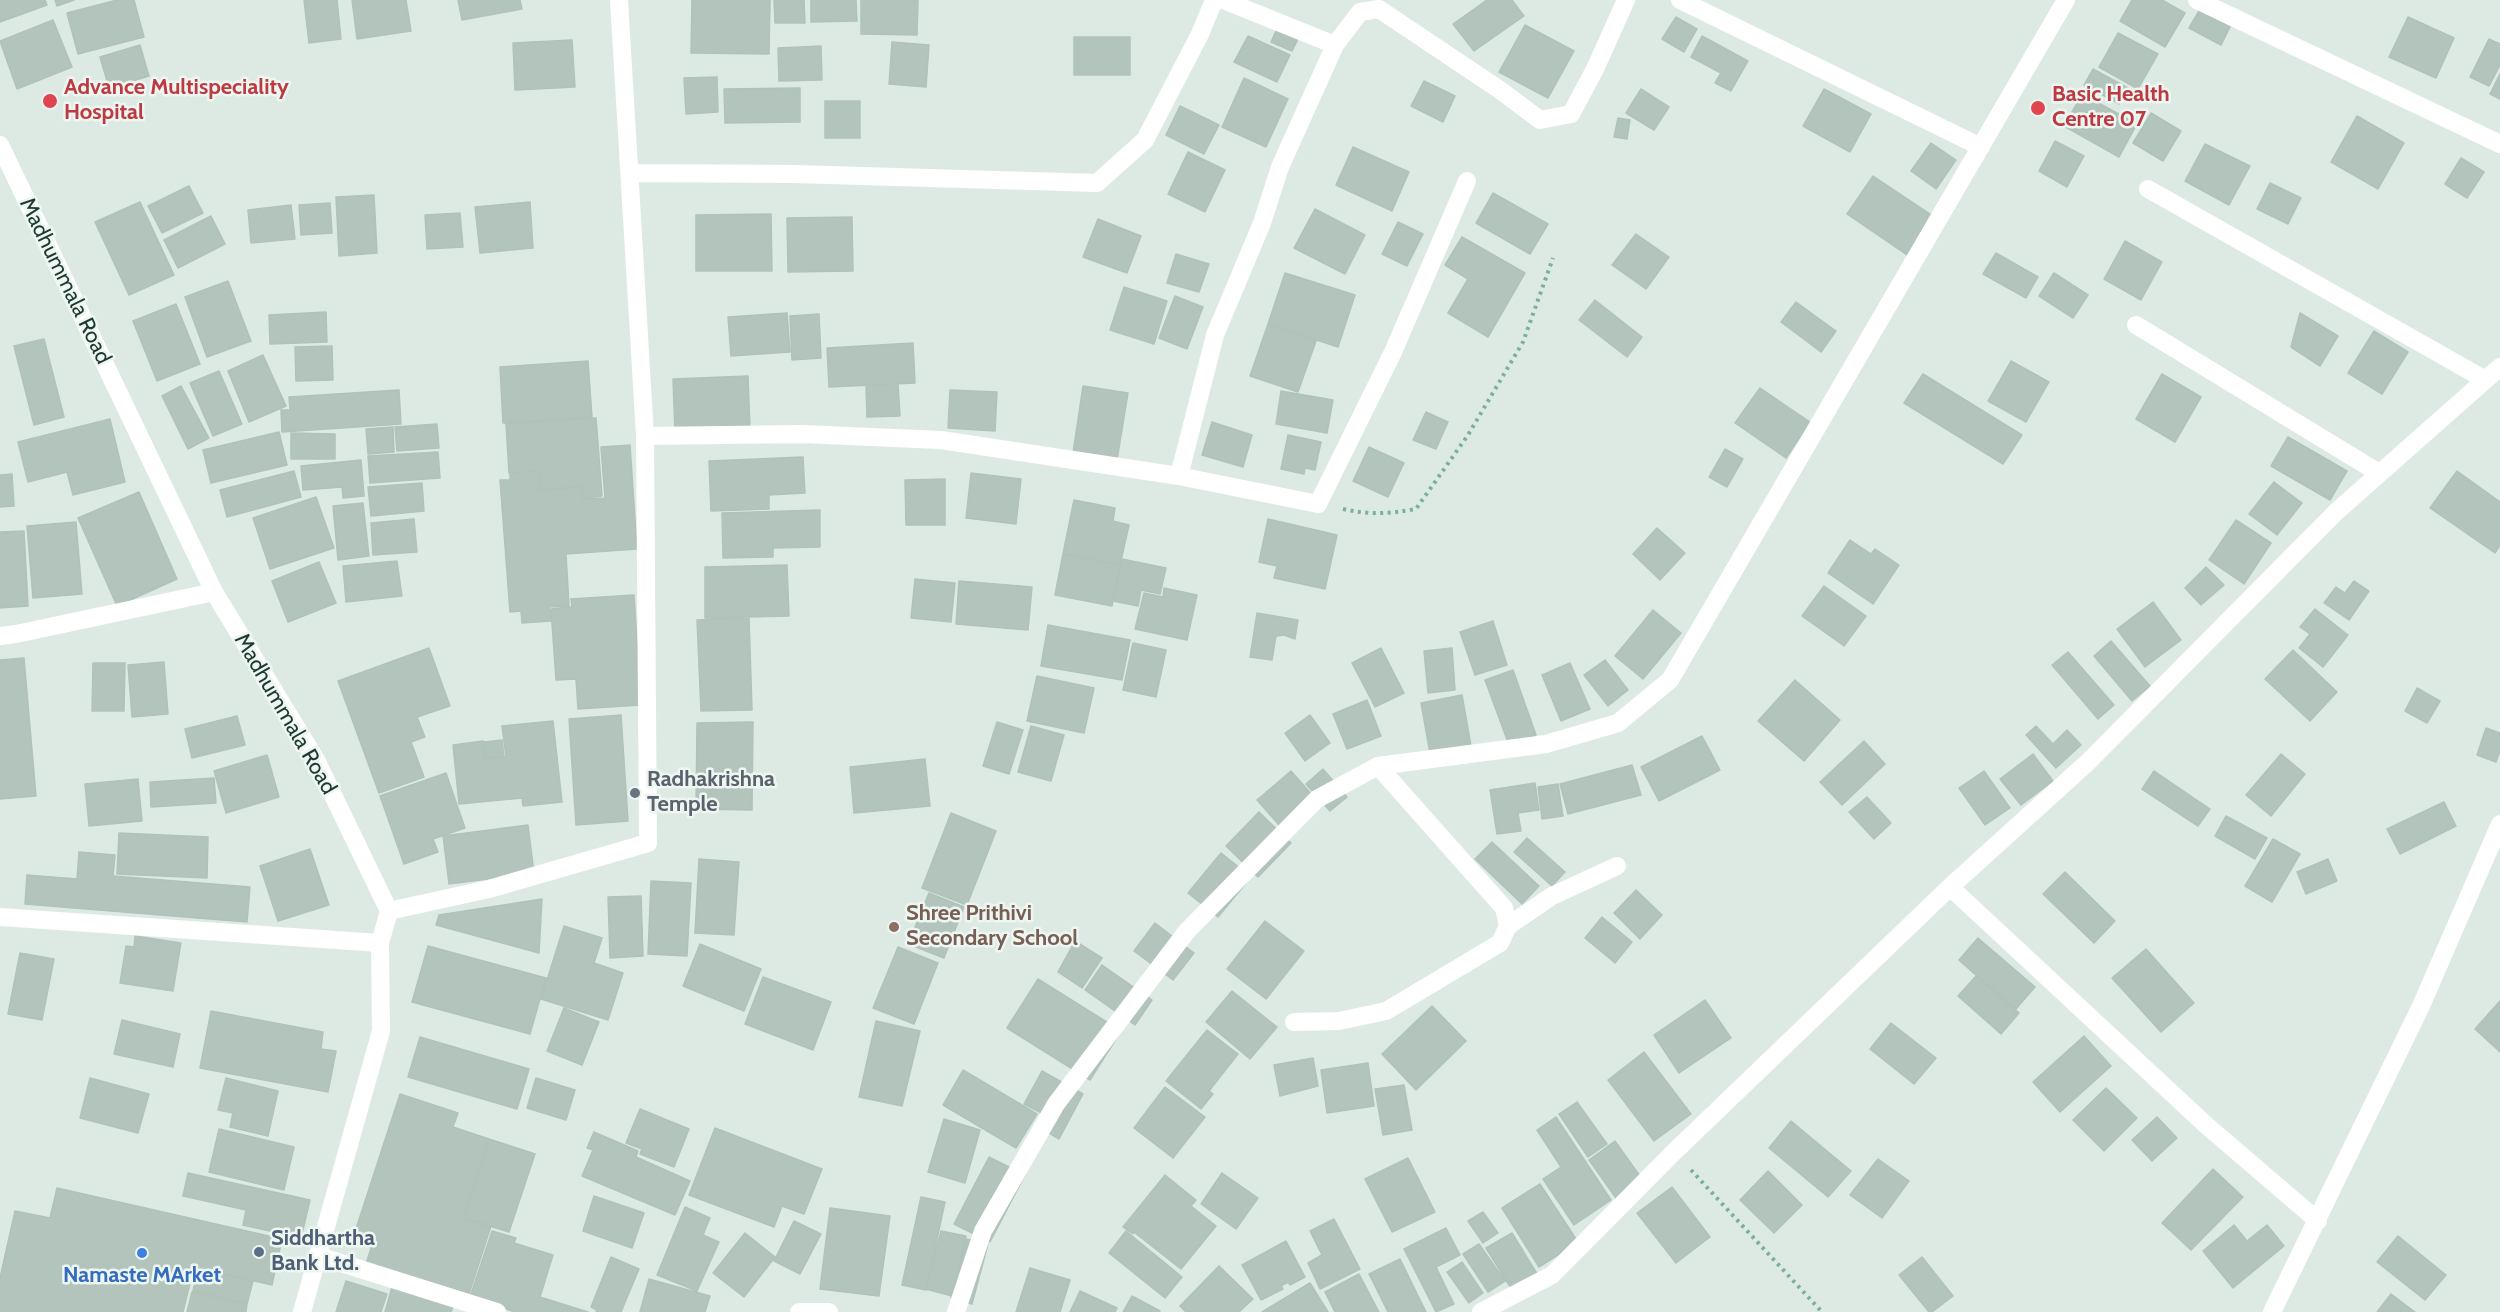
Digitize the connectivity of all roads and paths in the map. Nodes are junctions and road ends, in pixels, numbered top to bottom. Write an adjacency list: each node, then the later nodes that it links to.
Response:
1 (619, 0): 12 (street)
2 (1214, 0): 12 (street)
3 (1223, 0): 8 (street)
4 (1626, 0): 8 (street)
5 (1680, 0): 11 (street)
6 (2066, 0): 11 (street)
7 (2197, 0): 9 (street)
8 (1335, 45): 21 (street)
9 (2500, 144)
10 (0, 145): 23 (street, Madhummala Road)
11 (1981, 147): 25 (street)
12 (630, 173): 19 (street)
13 (1467, 181): 22 (street)
14 (2148, 189): 18 (street)
15 (1553, 258): 22 (path)
16 (2136, 325): 20 (street)
17 (2500, 367): 18 (street)
18 (2484, 379): 20 (street)
19 (645, 436): 21 (street); 29 (street)
20 (2379, 474): 28 (street)
21 (1179, 476): 22 (street)
22 (1318, 504)
23 (214, 592): 24 (street); 29 (street, Madhummala Road)
24 (0, 636)
25 (1378, 766): 31 (street); 41 (street)
26 (2500, 824): 35 (street)
27 (1617, 866): 31 (street)
28 (1950, 887): 34 (street); 35 (street)
29 (389, 911): 32 (street)
30 (0, 917): 32 (street)
31 (1508, 926): 33 (street)
32 (380, 943): 36 (street)
33 (1294, 1022)
34 (1674, 1152): 42 (street); 43 (path)
35 (2318, 1221): 44 (street)
36 (319, 1256): 37 (street); 38 (street)
37 (302, 1312)
38 (497, 1312)
39 (799, 1312): 40 (street)
40 (829, 1312)
41 (956, 1312)
42 (1481, 1312)
43 (1822, 1312)
44 (2272, 1312)

